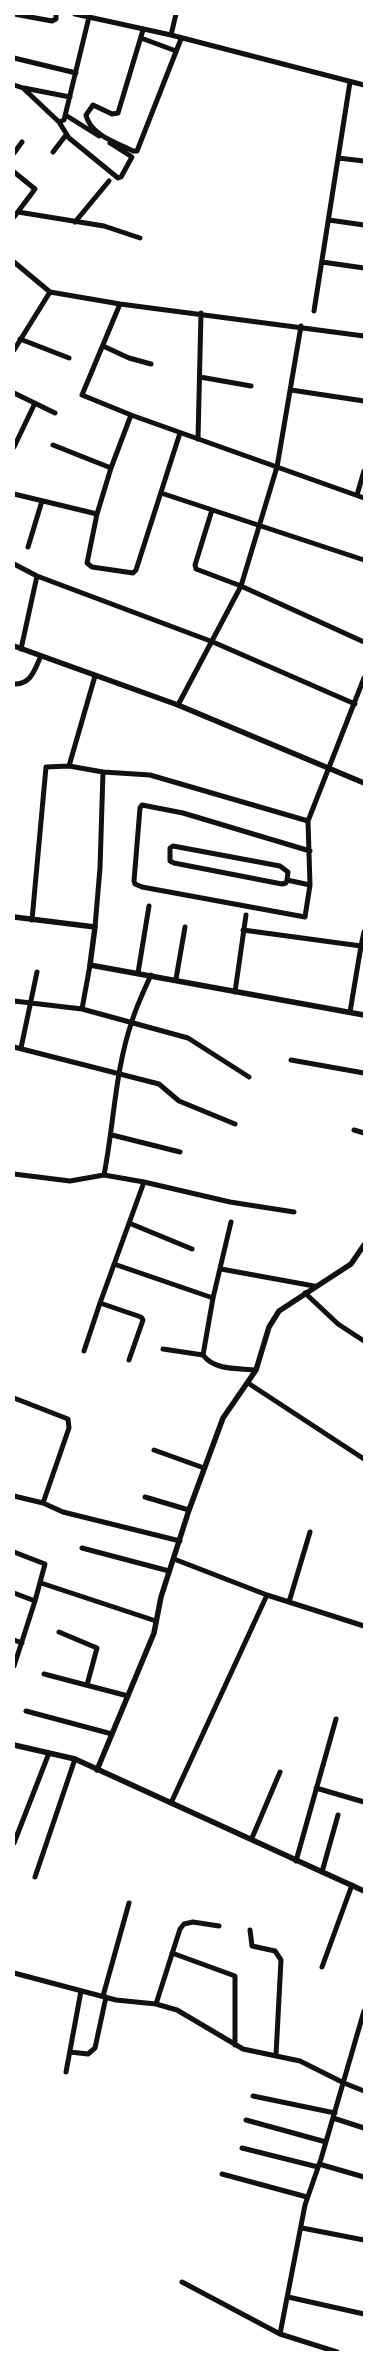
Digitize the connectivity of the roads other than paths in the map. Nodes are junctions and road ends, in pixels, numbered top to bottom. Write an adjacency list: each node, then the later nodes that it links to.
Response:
1 (14, 14): 4 (street)
2 (76, 14): 5 (street)
3 (176, 14): 7 (street)
4 (56, 16)
5 (89, 16): 6 (street); 12 (street)
6 (143, 30): 7 (street); 8 (street)
7 (171, 35): 9 (street)
8 (141, 38): 10 (street); 10 (street)
9 (181, 39): 10 (street); 13 (street)
10 (176, 51)
11 (14, 58): 12 (street)
12 (76, 73): 17 (street)
13 (350, 82): 15 (street); 24 (street)
14 (14, 85): 16 (street)
15 (364, 85)
16 (23, 88): 17 (street); 19 (street)
17 (70, 97): 18 (street)
18 (67, 116): 19 (street); 20 (street)
19 (58, 122): 20 (street)
20 (66, 135): 22 (street)
21 (22, 142): 23 (street)
22 (53, 152)
23 (14, 153)
24 (338, 158): 25 (street); 29 (street)
25 (364, 162)
26 (14, 172): 28 (street)
27 (108, 181): 30 (street)
28 (16, 214): 30 (street)
29 (329, 220): 31 (street); 34 (street)
30 (75, 222): 32 (street)
31 (364, 225)
32 (140, 238)
33 (14, 262): 36 (street)
34 (322, 262): 35 (street); 38 (street)
35 (364, 268)
36 (50, 292): 37 (street); 42 (street)
37 (120, 304): 39 (street); 43 (street)
38 (314, 311)
39 (202, 313): 40 (street); 47 (street)
40 (301, 326): 41 (street); 49 (street)
41 (364, 336)
42 (20, 339): 44 (street); 45 (street)
43 (103, 346): 46 (street); 54 (street)
44 (14, 350)
45 (69, 358)
46 (151, 364)
47 (200, 377): 48 (street); 56 (street)
48 (251, 386)
49 (291, 390): 51 (street); 59 (street)
50 (14, 393): 52 (street)
51 (364, 401)
52 (35, 403): 53 (street); 58 (street)
53 (55, 413)
54 (132, 415): 55 (street); 60 (street)
55 (180, 433): 56 (street); 62 (street)
56 (198, 439): 59 (street)
57 (53, 445): 60 (street)
58 (14, 447)
59 (277, 467): 64 (street); 69 (street)
60 (111, 468): 68 (street)
61 (364, 471): 64 (street)
62 (161, 493): 67 (street); 68 (street)
63 (14, 494): 66 (street)
64 (357, 495): 65 (street)
65 (364, 498)
66 (42, 501): 68 (street); 70 (street)
67 (212, 510): 69 (street); 74 (street)
68 (97, 514)
69 (260, 525): 71 (street); 74 (street)
70 (28, 547)
71 (364, 560)
72 (14, 564): 73 (street)
73 (37, 576): 75 (street); 78 (street)
74 (241, 586): 75 (street); 76 (street)
75 (213, 642): 83 (street); 84 (street)
76 (364, 642)
77 (14, 646): 78 (street)
78 (21, 649): 79 (street)
79 (41, 656): 80 (street); 82 (street)
80 (95, 676): 84 (street); 85 (street)
81 (364, 678): 83 (street)
82 (14, 684)
83 (355, 704): 86 (street)
84 (178, 705): 86 (street)
85 (69, 766): 87 (street); 96 (street)
86 (329, 770): 88 (street); 89 (street)
87 (103, 772): 89 (street); 97 (street)
88 (364, 783)
89 (308, 821): 90 (street)
90 (310, 851): 92 (street); 92 (street)
91 (287, 880): 91 (street); 92 (street)
92 (310, 885)
93 (149, 906): 104 (street)
94 (246, 915): 99 (street)
95 (14, 917): 96 (street)
96 (32, 920): 97 (street)
97 (95, 927): 102 (street)
98 (185, 927): 106 (street)
99 (243, 930): 101 (street); 107 (street)
100 (364, 932): 101 (street)
101 (361, 946): 111 (street)
102 (90, 965): 104 (street); 110 (street)
103 (38, 972): 109 (street)
104 (138, 973): 105 (street)
105 (151, 975): 106 (street); 113 (street)
106 (176, 979): 107 (street)
107 (234, 992): 111 (street)
108 (14, 1001): 109 (street)
109 (31, 1003): 110 (street); 115 (street)
110 (82, 1010): 113 (street)
111 (350, 1012): 112 (street)
112 (364, 1015)
113 (131, 1021): 117 (street); 119 (street)
114 (14, 1047): 115 (street)
115 (21, 1048): 117 (street)
116 (291, 1060): 118 (street)
117 (120, 1072): 120 (street); 123 (street)
118 (364, 1073)
119 (249, 1077)
120 (235, 1124)
121 (354, 1130): 122 (street)
122 (364, 1133)
123 (112, 1135): 124 (street); 126 (street)
124 (180, 1152)
125 (14, 1174): 126 (street)
126 (104, 1175): 127 (street)
127 (144, 1182): 128 (street); 130 (street)
128 (294, 1212)
129 (231, 1222): 134 (street)
130 (130, 1223): 132 (street); 133 (street)
131 (364, 1245): 135 (street)
132 (192, 1249)
133 (114, 1264): 137 (street); 138 (street)
134 (221, 1269): 135 (street); 137 (street)
135 (314, 1286): 136 (street)
136 (305, 1293): 139 (street); 144 (street)
137 (213, 1298): 142 (street)
138 (100, 1303): 141 (street); 143 (street)
139 (364, 1341)
140 (163, 1349): 142 (street)
141 (84, 1351)
142 (203, 1356): 144 (street)
143 (129, 1360)
144 (256, 1370): 145 (street)
145 (248, 1382): 148 (street); 149 (street)
146 (14, 1398): 152 (street)
147 (154, 1450): 149 (street)
148 (364, 1460)
149 (204, 1468): 153 (street)
150 (14, 1496): 152 (street)
151 (145, 1497): 153 (street)
152 (43, 1503): 155 (street)
153 (189, 1510): 155 (street)
154 (310, 1532): 164 (street)
155 (180, 1541): 158 (street)
156 (82, 1548): 159 (street)
157 (14, 1552): 160 (street)
158 (174, 1559): 159 (street); 162 (street)
159 (169, 1571): 165 (street)
160 (41, 1583): 163 (street); 165 (street)
161 (14, 1593): 163 (street)
162 (267, 1594): 164 (street); 184 (street)
163 (35, 1601): 169 (street)
164 (289, 1602): 166 (street)
165 (156, 1621): 173 (street)
166 (364, 1626)
167 (59, 1632): 172 (street)
168 (14, 1640): 169 (street)
169 (22, 1643): 170 (street)
170 (14, 1666)
171 (44, 1674): 172 (street)
172 (87, 1685): 173 (street)
173 (128, 1696): 176 (street)
174 (26, 1711): 176 (street)
175 (336, 1718): 182 (street)
176 (112, 1734): 180 (street)
177 (14, 1745): 178 (street)
178 (49, 1753): 179 (street); 187 (street)
179 (76, 1759): 180 (street); 190 (street)
180 (98, 1770): 184 (street)
181 (280, 1772): 186 (street)
182 (316, 1788): 183 (street); 188 (street)
183 (364, 1802)
184 (172, 1803): 186 (street)
185 (338, 1815): 189 (street)
186 (252, 1838): 188 (street)
187 (14, 1843)
188 (296, 1861): 189 (street)
189 (322, 1872): 191 (street)
190 (35, 1877)
191 (352, 1885): 192 (street); 197 (street)
192 (364, 1891)
193 (129, 1903): 200 (street)
194 (219, 1926): 196 (street)
195 (250, 1930): 205 (street)
196 (172, 1953): 201 (street); 203 (street)
197 (322, 1967)
198 (14, 1973): 199 (street)
199 (81, 1991): 200 (street); 204 (street)
200 (104, 1997): 201 (street); 204 (street)
201 (156, 2004): 203 (street)
202 (364, 2011): 207 (street)
203 (235, 2045): 205 (street)
204 (70, 2052): 206 (street)
205 (276, 2055): 207 (street)
206 (66, 2072)
207 (344, 2083): 208 (street); 210 (street)
208 (364, 2091)
209 (254, 2096): 210 (street)
210 (334, 2115): 212 (street); 213 (street)
211 (246, 2120): 213 (street)
212 (364, 2128)
213 (326, 2142): 215 (street)
214 (242, 2148): 215 (street)
215 (319, 2165): 217 (street); 218 (street)
216 (222, 2174): 218 (street)
217 (364, 2177)
218 (307, 2197): 219 (street)
219 (302, 2228): 220 (street); 222 (street)
220 (364, 2240)
221 (182, 2282): 224 (street)
222 (288, 2297): 223 (street); 224 (street)
223 (364, 2314)
224 (280, 2334): 225 (street)
225 (337, 2352)

